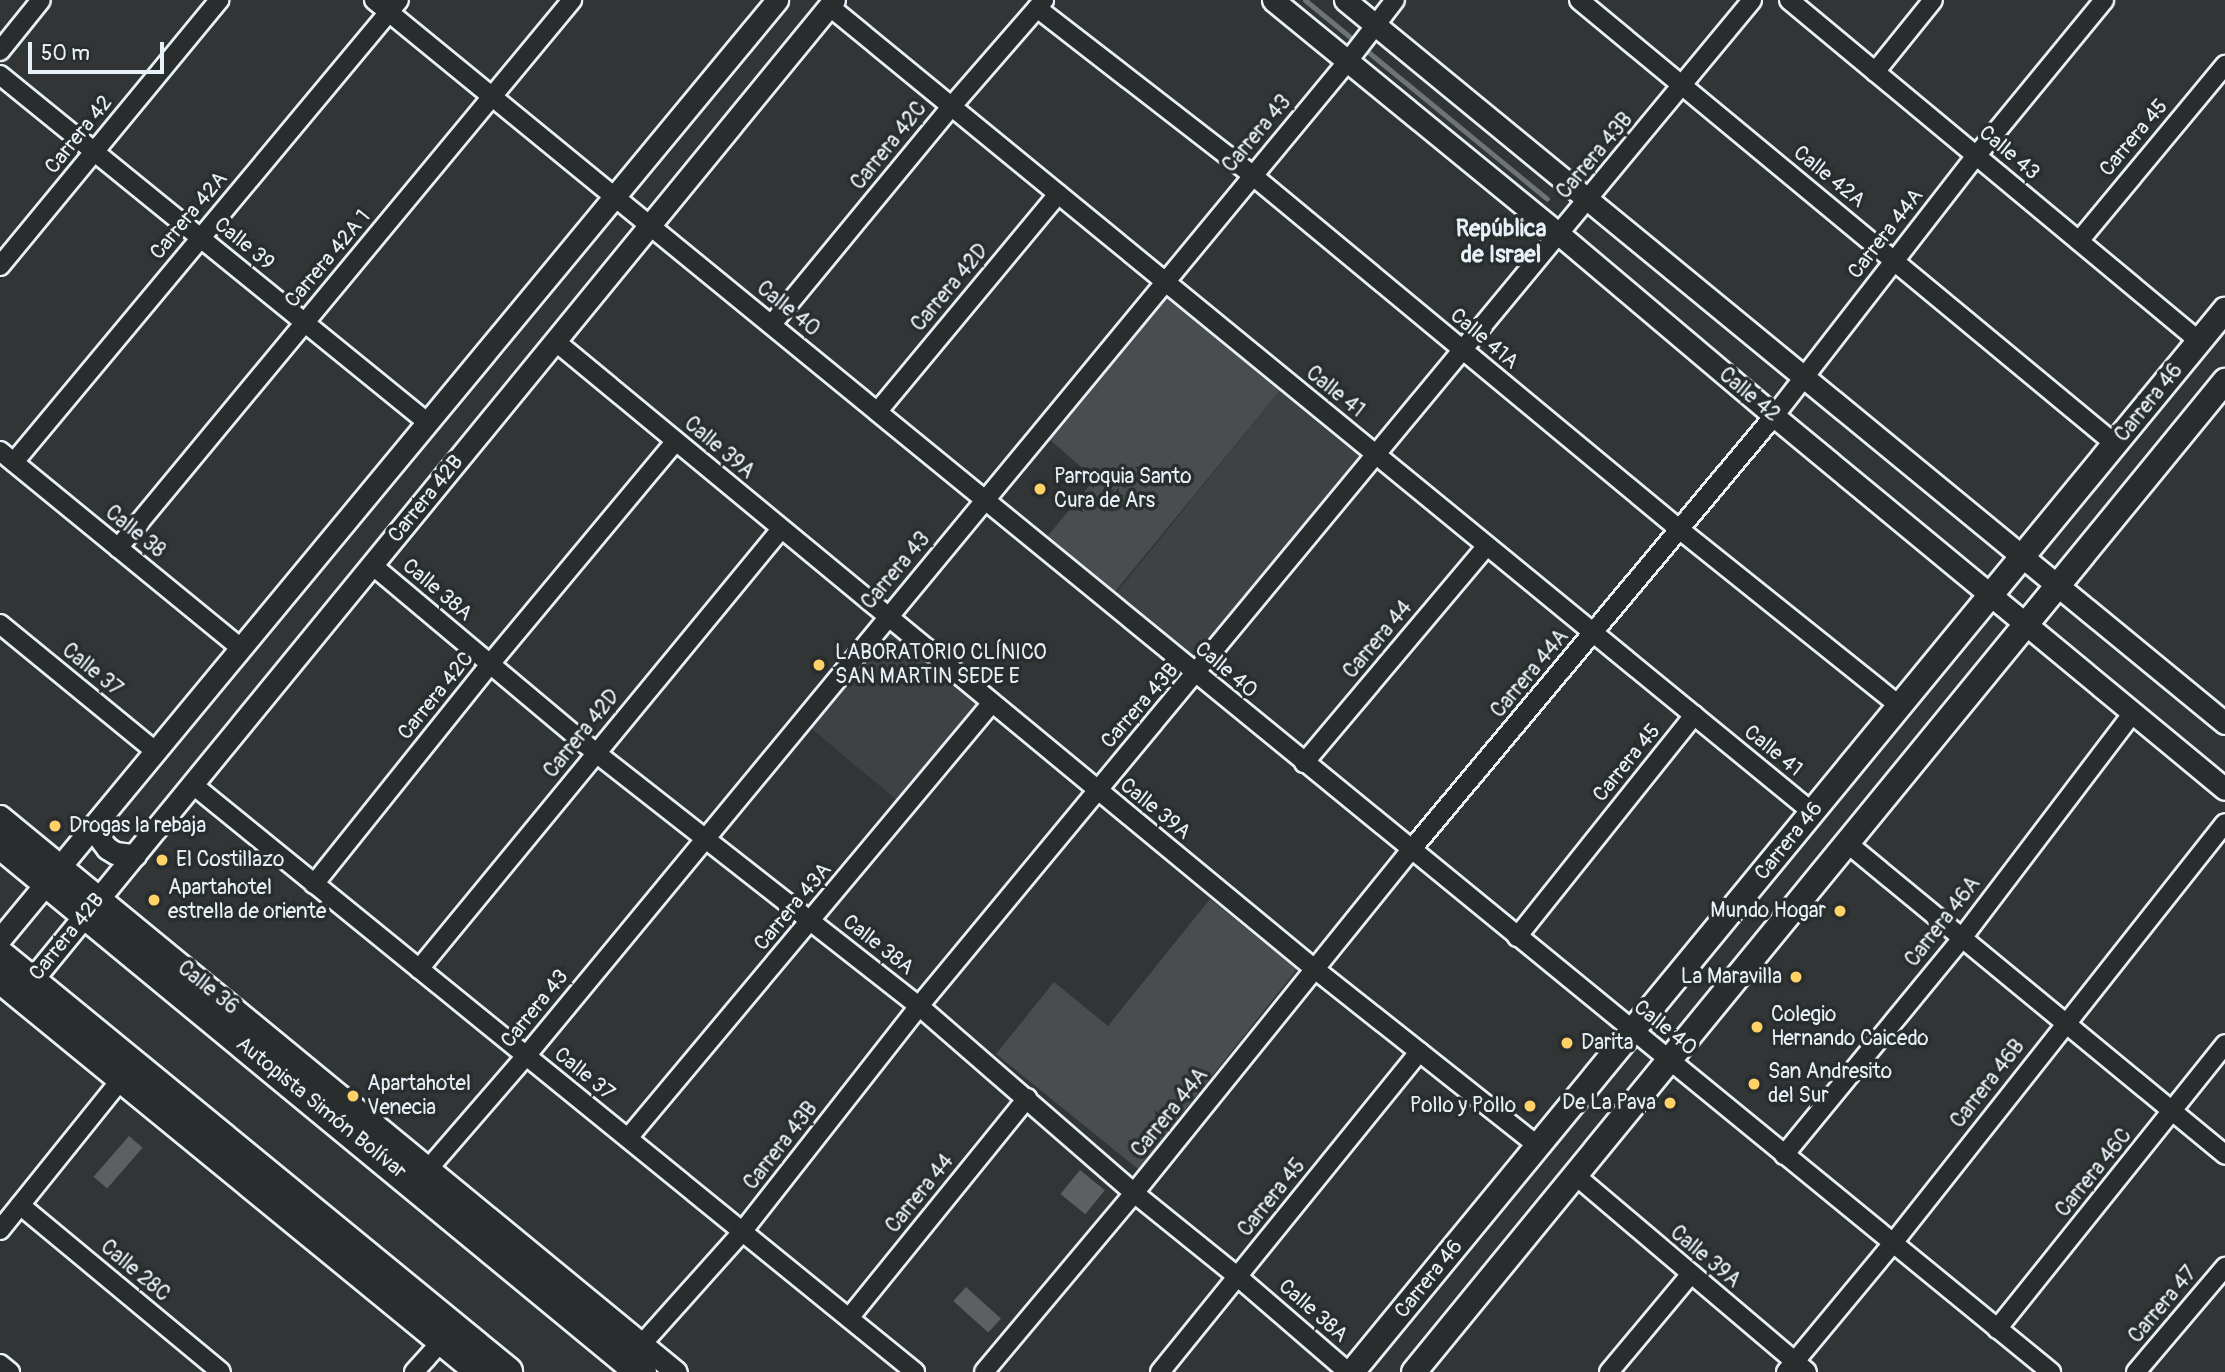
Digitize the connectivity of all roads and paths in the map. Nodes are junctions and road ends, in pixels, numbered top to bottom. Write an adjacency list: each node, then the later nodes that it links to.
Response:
1 (41, 0): 18 (street)
2 (219, 0): 26 (street, Carrera 42)
3 (374, 0): 16 (street, Calle 40)
4 (572, 0): 24 (street, Carrera 42A 1)
5 (777, 0): 30 (street)
6 (1273, 0): 19 (street, Calle 42)
7 (1345, 0): 17 (street)
8 (1395, 0): 17 (street, Carrera 43)
9 (1579, 0): 23 (street, Calle 42A)
10 (1752, 0): 23 (street, Carrera 43B)
11 (1789, 0): 21 (street, Calle 43)
12 (1933, 0): 21 (street)
13 (2104, 0): 27 (street, Carrera 44A)
14 (831, 3): 25 (street, Calle 41); 32 (street, Carrera 42B)
15 (1041, 4): 25 (street, Carrera 42C); 28 (street, Calle 41A)
16 (394, 6): 24 (street, Calle 40); 34 (street, Carrera 42A)
17 (1372, 28): 19 (street, Carrera 43); 31 (street)
18 (0, 51)
19 (1350, 58): 28 (street, Carrera 43); 33 (street, Calle 42)
20 (2225, 65): 35 (street, Carrera 45)
21 (1875, 72): 27 (street, Calle 43)
22 (0, 75): 26 (street, Calle 39)
23 (1682, 87): 31 (street, Carrera 43B); 36 (street, Calle 42A)
24 (492, 96): 30 (street, Calle 40); 40 (street, Carrera 42A 1)
25 (951, 107): 29 (street, Calle 41); 41 (street, Carrera 42C)
26 (94, 152): 34 (street, Calle 39); 37 (street, Carrera 42)
27 (1976, 156): 35 (street, Calle 43); 36 (street, Carrera 44A)
28 (1252, 175): 38 (street, Carrera 43); 44 (street, Calle 41A)
29 (1058, 194): 38 (street, Calle 41); 47 (street, Carrera 42D)
30 (614, 196): 32 (street, Calle 40); 49 (street)
31 (1589, 199): 33 (street, Carrera 43B); 45 (street)
32 (650, 225): 41 (street, Calle 40); 42 (street, Carrera 42B)
33 (1559, 234): 44 (street, Carrera 43B); 48 (street, Calle 42)
34 (200, 238): 40 (street, Calle 39); 52 (street, Carrera 42A)
35 (2078, 241): 43 (street, Calle 43)
36 (1895, 260): 45 (street, Carrera 44A); 51 (street, Calle 42A)
37 (0, 266)
38 (1165, 282): 53 (street, Calle 41); 54 (street, Carrera 43)
39 (2225, 310): 43 (main road, Carrera 46)
40 (305, 323): 49 (street, Calle 39); 58 (street, Carrera 42A 1)
41 (772, 324): 47 (street, Calle 40)
42 (555, 341): 50 (street, Calle 39A); 60 (street, Carrera 42B)
43 (2199, 341): 51 (main road, Carrera 46)
44 (1463, 351): 53 (street, Carrera 43B); 55 (street, Calle 41A)
45 (1805, 377): 48 (street, Carrera 44A); 59 (street)
46 (2225, 381): 61 (main road)
47 (878, 411): 54 (street, Calle 40)
48 (1774, 416): 55 (street, Carrera 44A); 62 (street, Calle 42)
49 (427, 422): 67 (street)
50 (676, 441): 56 (street, Calle 39A); 68 (street, Carrera 42C)
51 (2115, 444): 59 (main road, Carrera 46)
52 (7, 456): 58 (street, Calle 38)
53 (1377, 456): 57 (street, Calle 41); 69 (street, Carrera 43B)
54 (986, 499): 63 (street, Carrera 43); 69 (street, Calle 40)
55 (1679, 528): 66 (street, Carrera 44A); 71 (street, Calle 41A)
56 (780, 529): 63 (street, Calle 39A); 76 (street, Carrera 42D)
57 (1487, 546): 66 (street, Calle 41); 77 (street, Carrera 44)
58 (118, 548): 67 (street, Calle 38)
59 (2022, 556): 61 (street); 62 (main road, Carrera 46)
60 (372, 565): 68 (street, Calle 38A); 78 (street, Carrera 42B)
61 (2058, 585): 65 (main road); 74 (street)
62 (1991, 595): 65 (street, Calle 42); 71 (main road, Carrera 46)
63 (887, 617): 70 (street, Calle 39A); 85 (street, Carrera 43)
64 (0, 624): 75 (street, Calle 37)
65 (2026, 624): 72 (street, Calle 42); 86 (main road)
66 (1594, 634): 73 (street, Calle 41); 88 (street, Carrera 44A)
67 (241, 648): 75 (street)
68 (490, 664): 76 (street, Calle 38A); 91 (street, Carrera 42C)
69 (1196, 676): 77 (street, Calle 40); 80 (street, Carrera 43B)
70 (991, 704): 80 (street, Calle 39A); 93 (street, Carrera 43A)
71 (1900, 706): 81 (main road, Carrera 46)
72 (2133, 713): 79 (street, Calle 42); 95 (street, Carrera 46A)
73 (1693, 715): 81 (street, Calle 41); 94 (street, Carrera 45)
74 (2225, 723)
75 (155, 751): 83 (street)
76 (596, 753): 85 (street, Calle 38A); 97 (street, Carrera 42D)
77 (1304, 763): 88 (street, Calle 40)
78 (192, 784): 89 (street, Carrera 42B); 91 (street, Calle 37)
79 (2225, 789)
80 (1097, 791): 98 (street, Calle 39A); 101 (street, Carrera 43B)
81 (1812, 812): 103 (main road, Carrera 46)
82 (0, 816): 90 (street)
83 (99, 820): 89 (street); 90 (street)
84 (2225, 823): 102 (street, Carrera 46B)
85 (702, 839): 93 (street, Calle 38A); 106 (street, Carrera 43)
86 (1847, 843): 95 (street); 107 (main road)
87 (0, 844): 90 (highway, Autopista Simón Bolívar)
88 (1411, 850): 94 (street, Calle 40); 98 (street, Carrera 44A)
89 (135, 855): 92 (street, Carrera 42B)
90 (45, 884): 92 (highway, Autopista Simón Bolívar); 96 (street)
91 (314, 884): 97 (street, Calle 37)
92 (92, 907): 99 (street, Carrera 42B); 115 (street, Calle 36); 130 (highway, Autopista Simón Bolívar)
93 (811, 921): 101 (street, Calle 38A); 111 (street, Carrera 43A)
94 (1517, 937): 103 (street, Calle 40)
95 (1962, 938): 102 (street); 113 (street, Carrera 46A)
96 (2, 942): 99 (highway)
97 (419, 968): 106 (street, Calle 37)
98 (1316, 970): 105 (street, Calle 39A); 117 (street, Carrera 44A)
99 (31, 981): 100 (street); 108 (street); 118 (highway)
100 (0, 983)
101 (919, 1006): 109 (street, Calle 38A); 121 (street, Carrera 43B)
102 (2065, 1023): 110 (street); 123 (street, Carrera 46B)
103 (1633, 1031): 107 (street, Calle 40); 112 (main road, Carrera 46)
104 (2225, 1044): 110 (street, Carrera 46C)
105 (1419, 1052): 112 (street, Calle 39A); 126 (street, Carrera 45)
106 (526, 1056): 111 (street, Calle 37); 115 (street, Carrera 43)
107 (1669, 1061): 113 (street, Calle 40); 116 (main road)
108 (120, 1081): 119 (street); 122 (street)
109 (1027, 1098): 117 (street, Calle 38A); 127 (street, Carrera 44)
110 (2172, 1111): 114 (street); 128 (street, Carrera 46C)
111 (628, 1138): 121 (street, Calle 37)
112 (1538, 1146): 142 (main road, Carrera 46)
113 (1784, 1155): 123 (street, Calle 40)
114 (2225, 1155)
115 (428, 1169): 130 (street, Calle 36)
116 (1575, 1175): 125 (street, Calle 39A); 143 (main road)
117 (1134, 1193): 126 (street, Calle 38A); 140 (street, Carrera 44A)
118 (295, 1198): 122 (highway); 137 (highway)
119 (20, 1205): 120 (street); 134 (street, Calle 28C)
120 (0, 1230)
121 (743, 1231): 127 (street, Calle 37); 130 (street, Carrera 43B)
122 (312, 1239): 129 (street)
123 (1893, 1243): 128 (street, Calle 40); 132 (street, Carrera 46B)
124 (2225, 1267): 146 (street, Carrera 47)
125 (1690, 1275): 132 (street, Calle 39A); 144 (street)
126 (1238, 1277): 141 (street, Carrera 45); 142 (street, Calle 38A)
127 (849, 1318): 139 (street, Calle 37)
128 (1997, 1329): 145 (street, Calle 40)
129 (440, 1343): 135 (street); 136 (street)
130 (641, 1358): 138 (street, Calle 36)
131 (0, 1364): 133 (street)
132 (1796, 1368)
133 (10, 1372)
134 (221, 1372)
135 (414, 1372)
136 (475, 1372)
137 (507, 1372)
138 (676, 1372)
139 (915, 1372)
140 (984, 1372)
141 (1160, 1372)
142 (1350, 1372)
143 (1414, 1372)
144 (1609, 1372)
145 (2050, 1372)
146 (2137, 1372)

